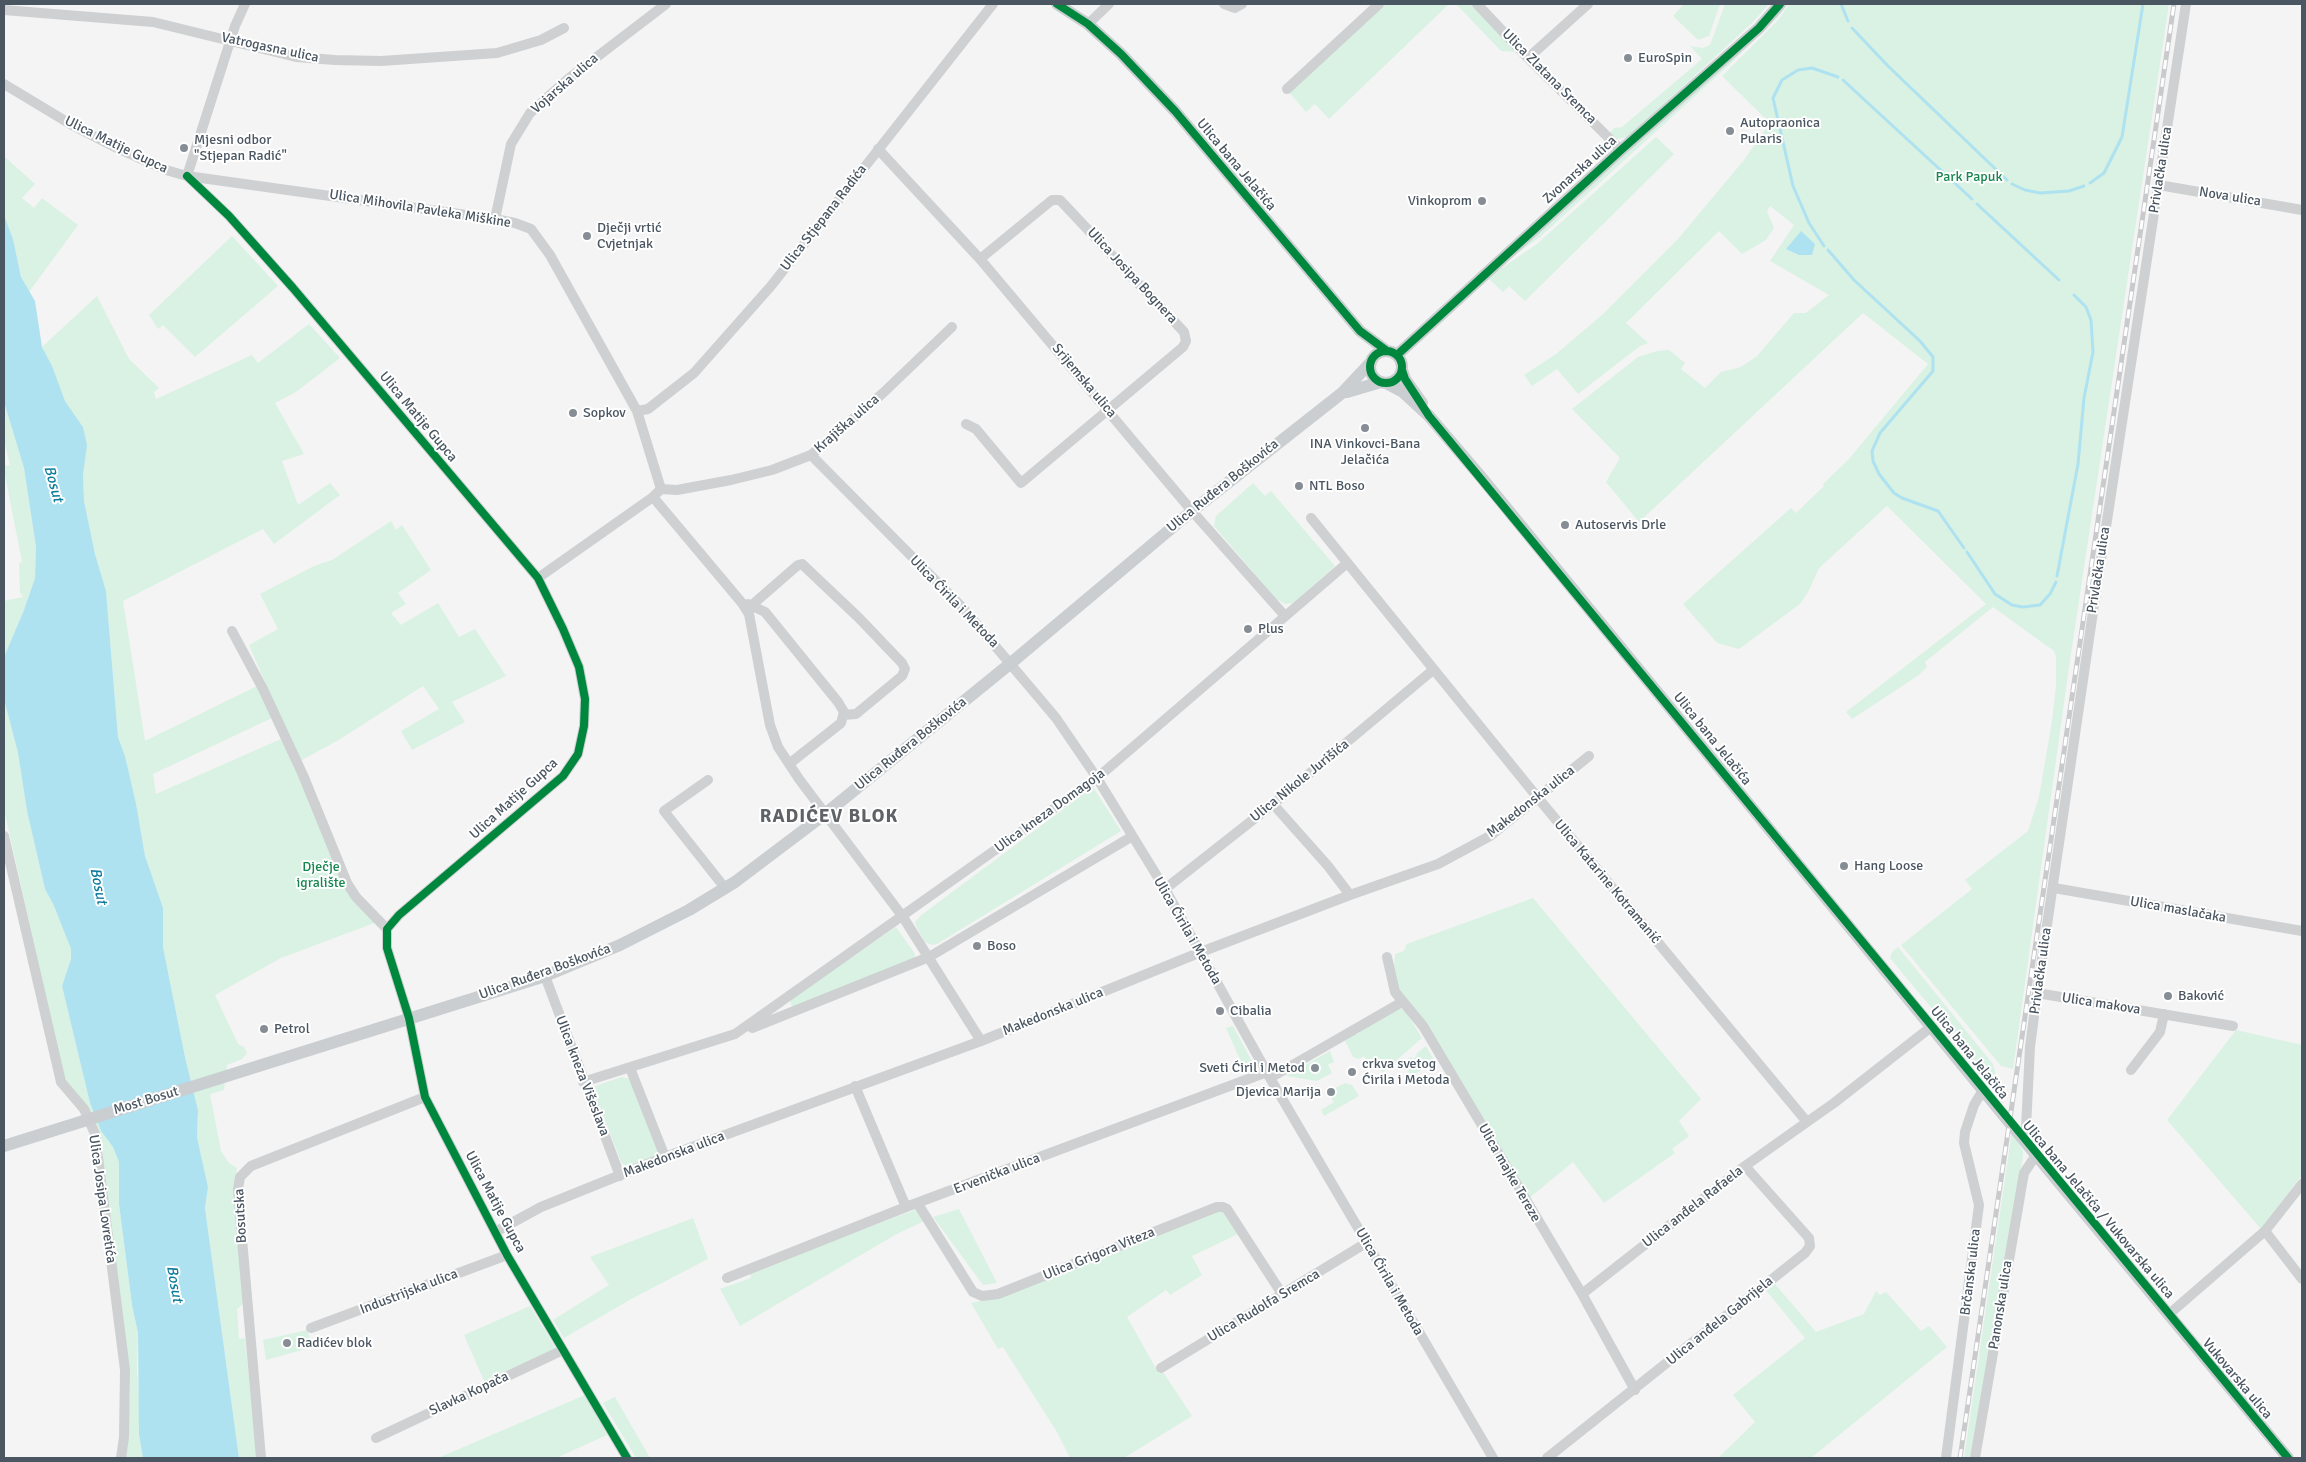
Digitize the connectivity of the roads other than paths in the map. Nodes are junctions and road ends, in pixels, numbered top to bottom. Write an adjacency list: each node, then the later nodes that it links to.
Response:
1 (245, 4): 16 (street)
2 (666, 4): 25 (street, Vojarska ulica)
3 (993, 4): 20 (street, Ulica Stjepana Radića)
4 (1057, 4): 14 (main road, Ulica bana Jelačića)
5 (1109, 4): 14 (street)
6 (1224, 4): 7 (street)
7 (1242, 4)
8 (1379, 4): 19 (street)
9 (1477, 4): 17 (street, Ulica Zlatana Sremca)
10 (1588, 4): 17 (street)
11 (1780, 4): 21 (main road, Zvonarska ulica)
12 (2186, 4): 23 (street, Privlačka ulica)
13 (4, 10): 16 (street, Vatrogasna ulica)
14 (1088, 24): 28 (main road, Ulica bana Jelačića)
15 (564, 28): 16 (street, Vatrogasna ulica)
16 (230, 40): 22 (street)
17 (1528, 58): 21 (street, Ulica Zlatana Sremca)
18 (4, 84): 22 (street, Ulica Matije Gupca)
19 (1287, 90)
20 (878, 149): 26 (street, Srijemska ulica); 35 (street, Ulica Stjepana Radića)
21 (1621, 150): 29 (main road, Zvonarska ulica)
22 (187, 176): 25 (street, Ulica Mihovila Pavleka Miškine); 44 (street, Ulica Matije Gupca)
23 (2158, 185): 24 (street, Nova ulica); 61 (street, Privlačka ulica)
24 (2302, 210)
25 (495, 219): 35 (street, Ulica Mihovila Pavleka Miškine)
26 (980, 259): 34 (street, Srijemska ulica); 34 (street, Ulica Josipa Bognera)
27 (952, 326): 38 (street, Krajiška ulica)
28 (1360, 331): 29 (main road, Ulica bana Jelačića); 30 (main road, Ulica bana Jelačića)
29 (1392, 353): 30 (main road); 31 (main road, Ulica bana Jelačića)
30 (1371, 360): 32 (main road, Ulica bana Jelačića); 33 (main road, Ulica Ruđera Boškovića)
31 (1402, 370): 32 (main road); 36 (main road, Ulica bana Jelačića)
32 (1384, 383): 33 (main road, Ulica Ruđera Boškovića); 36 (main road, Ulica bana Jelačića)
33 (1342, 393): 41 (main road, Ulica Ruđera Boškovića)
34 (1109, 410): 37 (street, Ulica Josipa Bognera); 41 (street, Srijemska ulica)
35 (637, 411): 39 (street, Ulica Mihovila Pavleka Miškine)
36 (1429, 416): 76 (main road, Ulica bana Jelačića)
37 (966, 424)
38 (811, 455): 39 (street, Krajiška ulica); 48 (street, Ulica Ćirila i Metoda)
39 (661, 488): 40 (street)
40 (653, 496): 44 (street); 45 (street)
41 (1192, 511): 46 (street, Srijemska ulica); 48 (main road, Ulica Ruđera Boškovića)
42 (1311, 518): 43 (street, Ulica Katarine Kotramanić)
43 (1346, 564): 46 (street, Ulica kneza Domagoja); 49 (street, Ulica Katarine Kotramanić)
44 (538, 578): 65 (street, Ulica Matije Gupca)
45 (747, 604): 50 (street); 50 (street); 52 (street)
46 (1285, 616): 53 (street, Ulica kneza Domagoja)
47 (232, 631): 65 (street)
48 (1011, 663): 53 (street, Ulica Ćirila i Metoda); 57 (main road, Ulica Ruđera Boškovića)
49 (1433, 670): 55 (street, Ulica Katarine Kotramanić); 56 (street, Ulica Nikole Jurišića)
50 (844, 715): 52 (street)
51 (1589, 756): 55 (street, Makedonska ulica)
52 (789, 764): 57 (street)
53 (1098, 778): 59 (street, Ulica Ćirila i Metoda); 64 (street, Ulica kneza Domagoja)
54 (708, 780): 60 (street)
55 (1538, 798): 63 (street, Makedonska ulica); 88 (street, Ulica Katarine Kotramanić)
56 (1273, 804): 62 (street, Ulica Nikole Jurišića); 63 (street)
57 (825, 814): 60 (main road, Ulica Ruđera Boškovića); 64 (street)
58 (4, 836): 112 (street, Ulica Josipa Lovretića)
59 (1132, 837): 62 (street, Ulica Ćirila i Metoda); 68 (street, Ulica kneza Domagoja)
60 (726, 888): 70 (main road, Ulica Ruđera Boškovića)
61 (2054, 888): 66 (street, Ulica maslačaka); 71 (street, Privlačka ulica)
62 (1164, 889): 67 (street, Ulica Ćirila i Metoda)
63 (1350, 895): 67 (street, Makedonska ulica)
64 (903, 917): 68 (street); 77 (street, Ulica kneza Domagoja)
65 (387, 929): 74 (street, Ulica Matije Gupca)
66 (2302, 932)
67 (1201, 952): 78 (street, Makedonska ulica); 82 (street, Ulica Ćirila i Metoda)
68 (930, 957): 77 (street, Ulica kneza Domagoja); 78 (street)
69 (1387, 957): 72 (street, Ulica majke Tereze)
70 (544, 976): 74 (main road, Ulica Ruđera Boškovića); 83 (street, Ulica kneza Višeslava)
71 (2037, 993): 73 (street, Ulica makova); 89 (street, Privlačka ulica)
72 (1402, 1002): 82 (street, Ervenička ulica); 105 (street, Ulica majke Tereze)
73 (2164, 1014): 75 (street, Ulica makova); 80 (street)
74 (408, 1018): 81 (main road, Ulica Ruđera Boškovića); 86 (street, Ulica Matije Gupca)
75 (2233, 1026)
76 (1931, 1027): 85 (main road, Ulica bana Jelačića); 88 (street)
77 (735, 1034): 79 (street, Ulica kneza Domagoja)
78 (981, 1041): 84 (street, Makedonska ulica)
79 (630, 1068): 83 (street, Ulica kneza Domagoja); 92 (street)
80 (2131, 1070)
81 (230, 1074): 90 (main road, Most Bosut)
82 (1268, 1075): 96 (street, Ervenička ulica); 100 (street, Ulica Ćirila i Metoda)
83 (583, 1082): 94 (street, Ulica kneza Višeslava)
84 (855, 1086): 92 (street, Makedonska ulica); 97 (street)
85 (1983, 1090): 87 (main road, Ulica bana Jelačića); 117 (street, Brčanska ulica)
86 (425, 1097): 99 (street, Ulica Matije Gupca); 113 (street, Bosutska)
87 (2009, 1121): 89 (main road, Ulica bana Jelačića / Vukovarska ulica)
88 (1806, 1122): 93 (street, Ulica anđela Rafaela)
89 (2021, 1136): 91 (main road, Ulica bana Jelačića / Vukovarska ulica)
90 (4, 1146)
91 (2036, 1155): 106 (main road, Ulica bana Jelačića / Vukovarska ulica); 118 (street, Panonska ulica)
92 (665, 1157): 94 (street, Makedonska ulica)
93 (1745, 1166): 105 (street, Ulica anđela Rafaela); 110 (street, Ulica anđela Gabrijela)
94 (620, 1176): 99 (street, Makedonska ulica)
95 (2302, 1184): 98 (street)
96 (918, 1204): 97 (street, Ervenička ulica); 104 (street, Ulica Grigora Viteza)
97 (906, 1208): 102 (street, Ervenička ulica)
98 (2265, 1231): 103 (street); 106 (street)
99 (497, 1232): 101 (street, Ulica Matije Gupca)
100 (1366, 1243): 104 (street, Ulica Rudolfa Sremca); 115 (street, Ulica Ćirila i Metoda)
101 (507, 1255): 107 (street, Industrijska ulica); 108 (street, Ulica Matije Gupca)
102 (727, 1278)
103 (2302, 1279)
104 (1282, 1294): 109 (street, Ulica Rudolfa Sremca)
105 (1582, 1294): 110 (street, Ulica majke Tereze)
106 (2168, 1315): 119 (main road, Vukovarska ulica)
107 (311, 1328)
108 (563, 1350): 111 (street, Slavka Kopača); 114 (street, Ulica Matije Gupca)
109 (1161, 1368)
110 (1635, 1390): 116 (street, Ulica anđela Gabrijela)
111 (376, 1438)
112 (121, 1458)
113 (261, 1458)
114 (627, 1458)
115 (1493, 1458)
116 (1547, 1458)
117 (1946, 1458)
118 (1975, 1458)
119 (2288, 1458)

